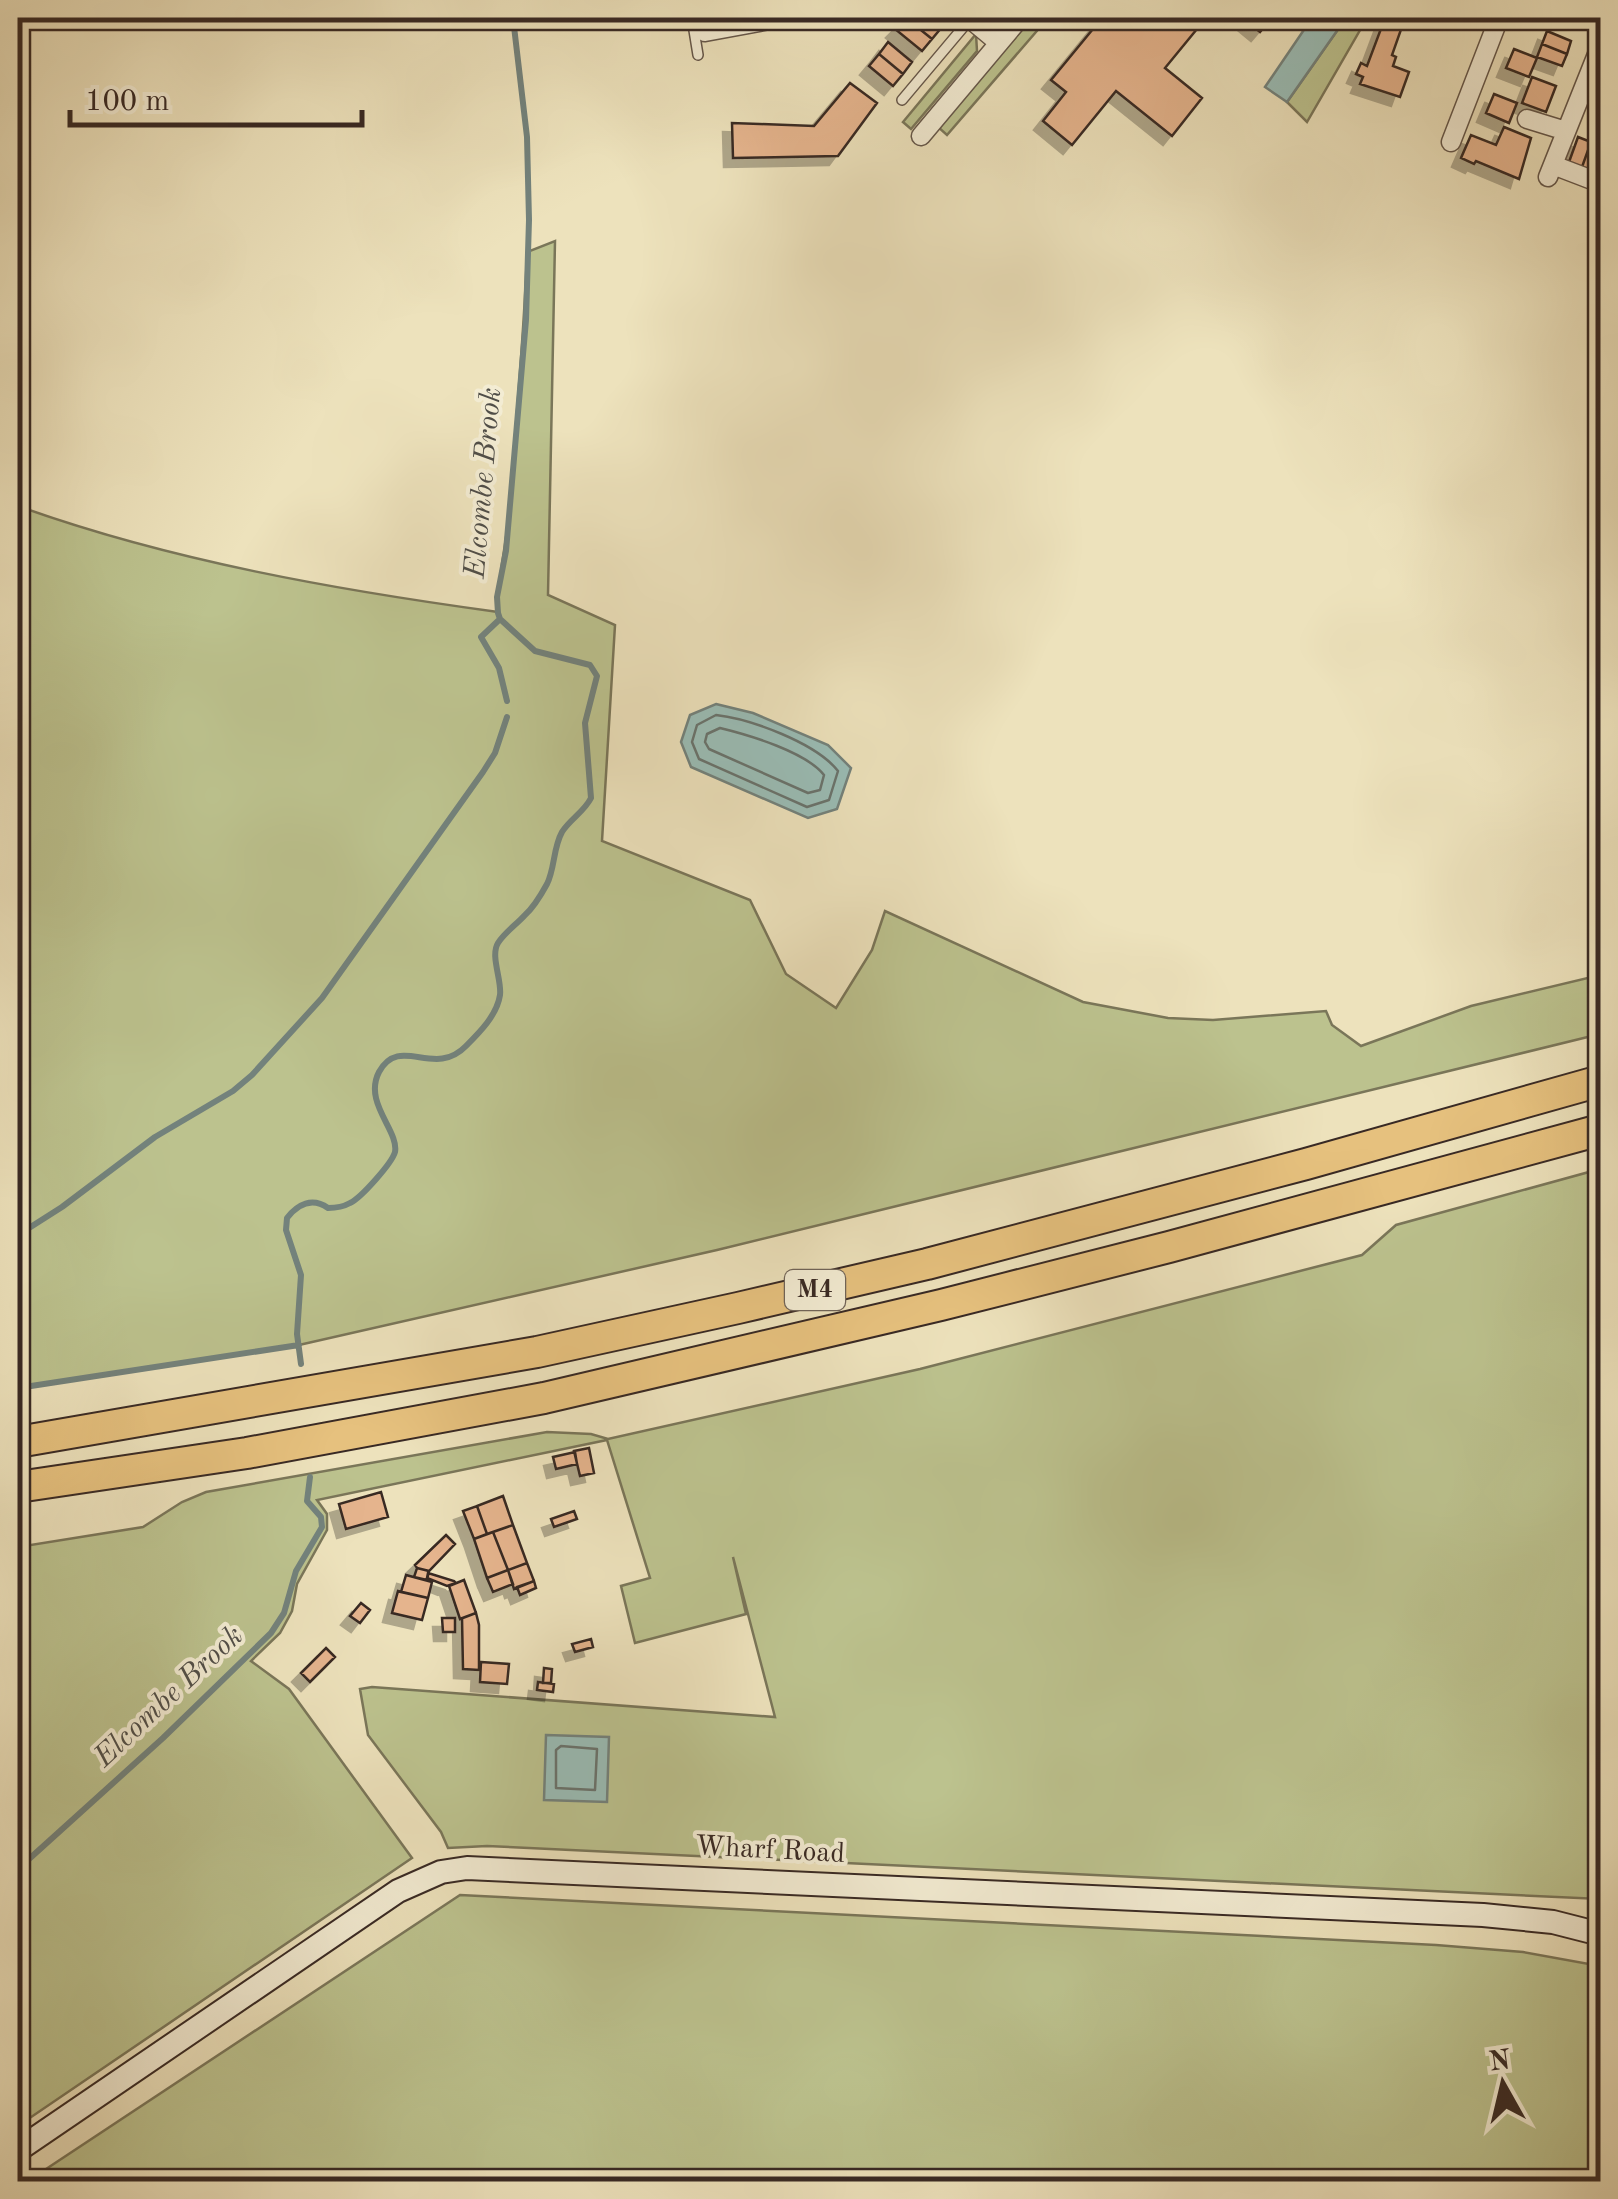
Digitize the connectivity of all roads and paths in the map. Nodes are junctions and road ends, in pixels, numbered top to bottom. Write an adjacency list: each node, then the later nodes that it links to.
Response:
1 (692, 18): 11 (lane)
2 (780, 18): 8 (street)
3 (970, 18): 9 (street); 12 (lane)
4 (1020, 18): 9 (street)
5 (1498, 18): 16 (street)
6 (1591, 18): 7 (street)
7 (1600, 21)
8 (705, 32)
9 (999, 43): 15 (street)
10 (1600, 47): 14 (street)
11 (698, 55)
12 (902, 100)
13 (1527, 118): 14 (street)
14 (1566, 131): 17 (street)
15 (922, 136)
16 (1451, 142)
17 (1600, 182)
18 (1600, 1081): 20 (highway, M4)
19 (1600, 1130): 21 (highway, M4)
20 (18, 1442)
21 (18, 1487)
22 (1600, 1934): 23 (main road, Wharf Road)
23 (18, 2150)

